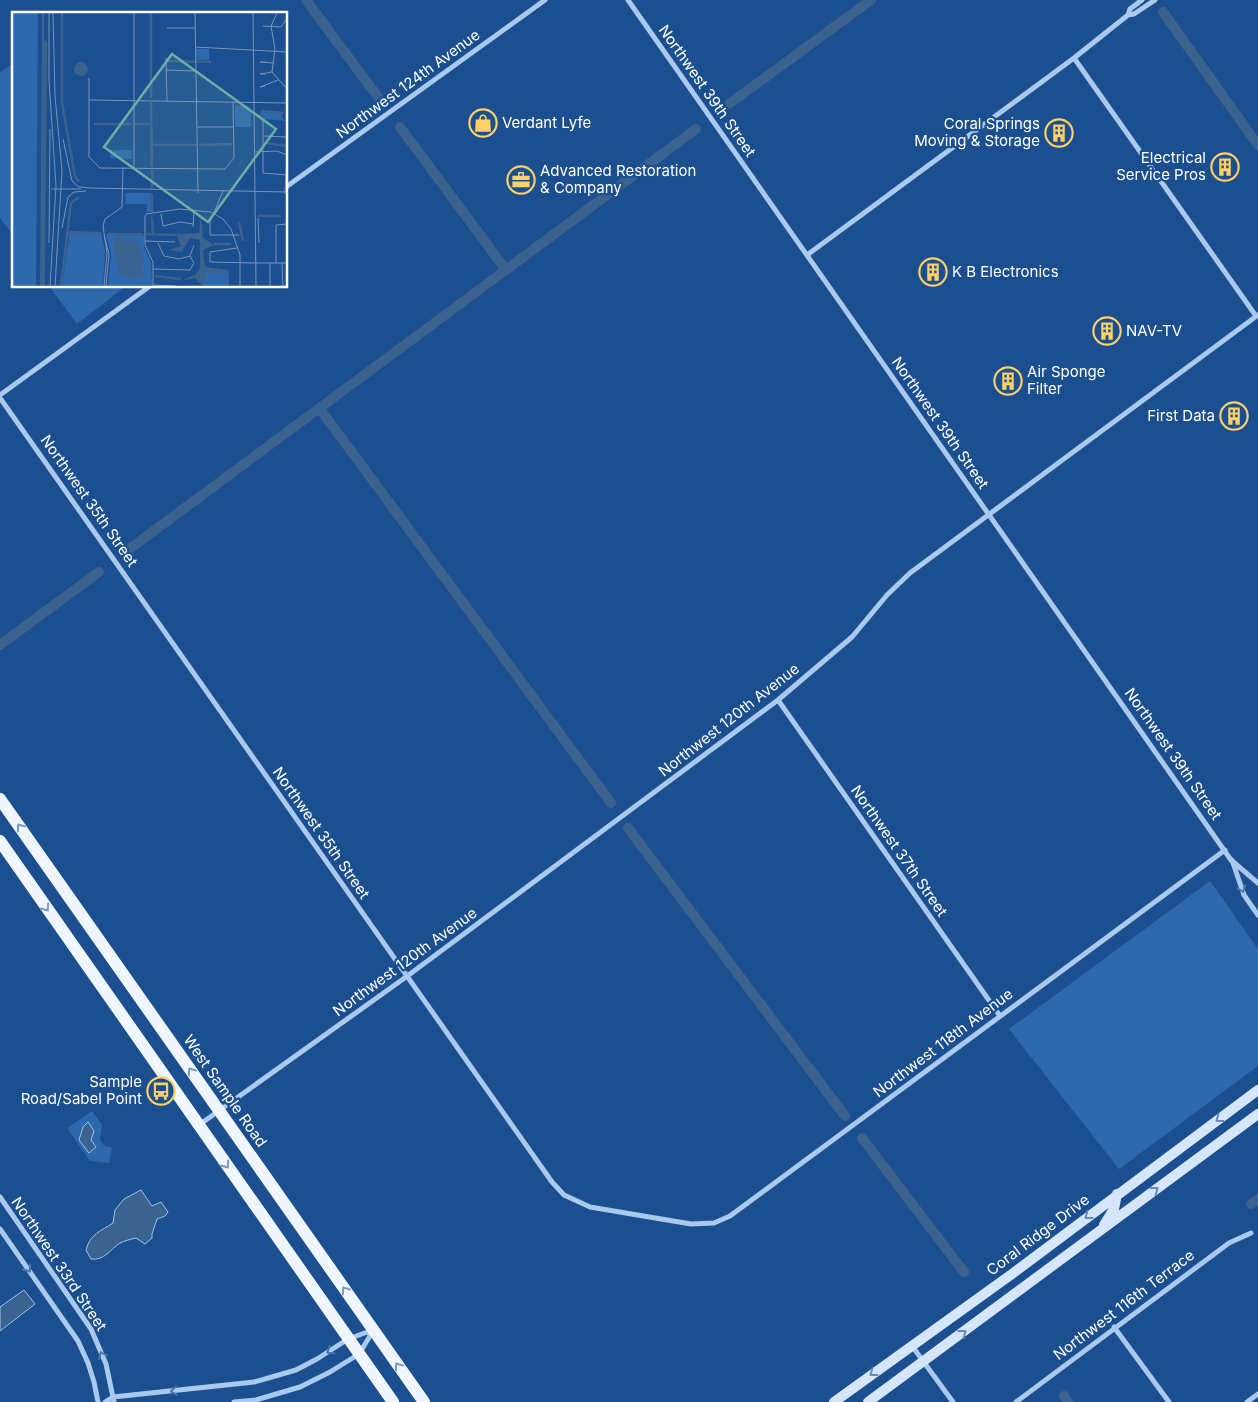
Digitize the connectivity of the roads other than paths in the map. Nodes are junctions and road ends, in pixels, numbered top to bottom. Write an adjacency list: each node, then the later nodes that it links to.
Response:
1 (545, 0): 7 (street, Northwest 124th Avenue)
2 (628, 0): 8 (street, Northwest 39th Street)
3 (1142, 0): 5 (street)
4 (1155, 0): 5 (street)
5 (1128, 15): 6 (street)
6 (1074, 58): 8 (street); 10 (street)
7 (288, 186)
8 (808, 255): 12 (street, Northwest 39th Street)
9 (147, 288): 11 (street)
10 (1257, 316): 12 (street, Northwest 120th Avenue)
11 (0, 396): 20 (street, Northwest 35th Street)
12 (989, 514): 13 (street, Northwest 120th Avenue); 16 (street, Northwest 39th Street)
13 (778, 700): 20 (street, Northwest 120th Avenue); 21 (street, Northwest 37th Street)
14 (0, 799): 23 (main road, West Sample Road, one-way to 14)
15 (0, 841): 25 (main road, one-way to 25)
16 (1225, 850): 17 (street, Northwest 39th Street); 21 (street, Northwest 118th Avenue)
17 (1232, 860): 18 (street, Northwest 39th Street); 19 (street, Northwest 39th Street, one-way to 19)
18 (1258, 883)
19 (1258, 915)
20 (406, 977): 23 (street, Northwest 120th Avenue); 29 (street, Northwest 35th Street)
21 (1000, 1016): 29 (street, Northwest 118th Avenue)
22 (1258, 1090): 26 (main road, Coral Ridge Drive, one-way to 26)
23 (219, 1111): 25 (street, Northwest 120th Avenue); 34 (main road, West Sample Road, one-way to 23)
24 (1258, 1114): 31 (main road, one-way to 24)
25 (198, 1125): 35 (main road, one-way to 35)
26 (1117, 1194): 31 (main road); 36 (main road, Coral Ridge Drive, one-way to 36)
27 (0, 1197): 28 (street, Northwest 33rd Street)
28 (2, 1206): 40 (street, Northwest 33rd Street, one-way to 28)
29 (664, 1220)
30 (0, 1229): 41 (street, Northwest 33rd Street, one-way to 41)
31 (1101, 1230): 38 (main road, one-way to 31)
32 (1251, 1233): 33 (street, Northwest 116th Terrace)
33 (1114, 1328): 49 (street, Northwest 116th Terrace); 50 (street)
34 (373, 1330): 35 (street); 37 (street); 45 (main road, West Sample Road, one-way to 34)
35 (348, 1338): 37 (main road); 40 (street, one-way to 40)
36 (911, 1345): 38 (street); 46 (main road, Coral Ridge Drive, one-way to 46)
37 (359, 1354): 43 (street); 44 (main road)
38 (923, 1361): 47 (main road); 48 (street)
39 (1258, 1394): 51 (street)
40 (113, 1400): 42 (street)
41 (98, 1402)
42 (104, 1402)
43 (234, 1402)
44 (393, 1402)
45 (424, 1402)
46 (834, 1402)
47 (868, 1402)
48 (953, 1402)
49 (1016, 1402)
50 (1170, 1402)
51 (1247, 1402)

